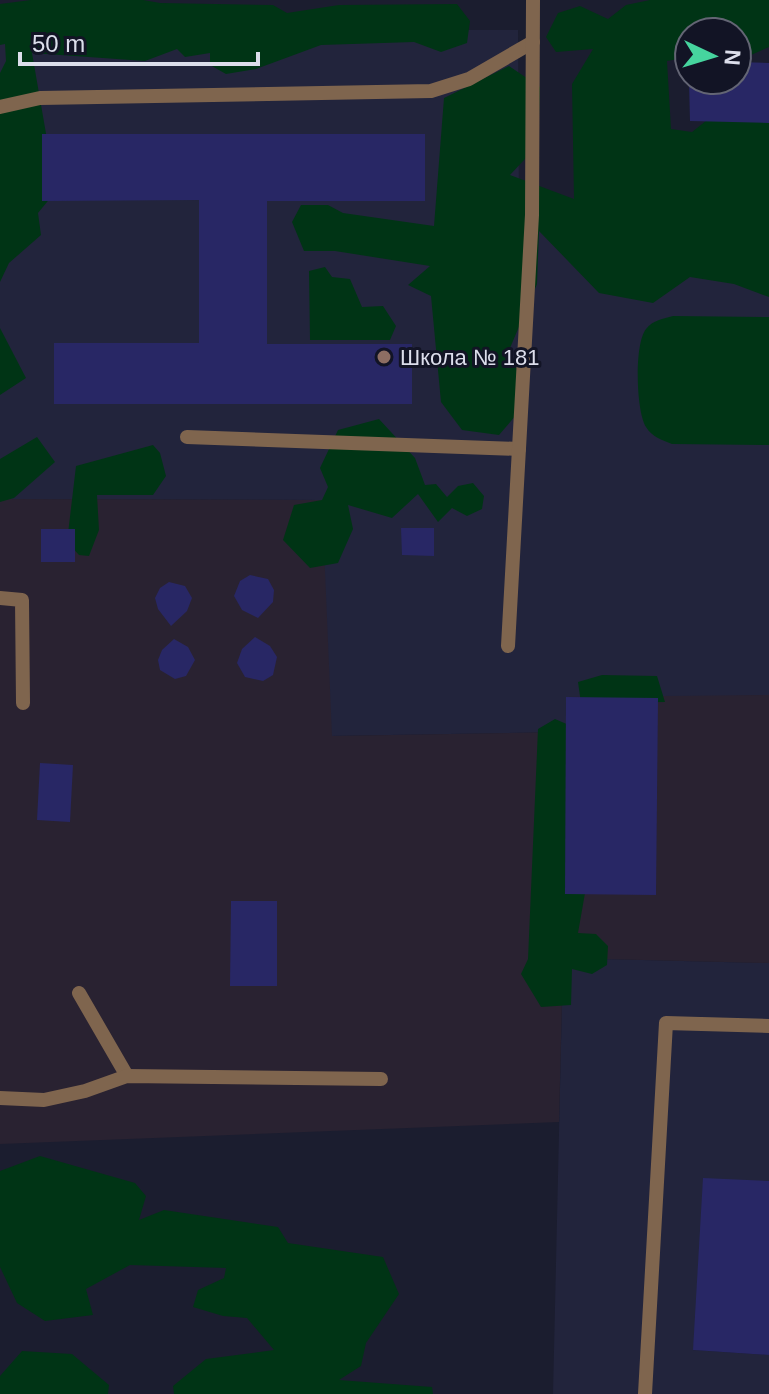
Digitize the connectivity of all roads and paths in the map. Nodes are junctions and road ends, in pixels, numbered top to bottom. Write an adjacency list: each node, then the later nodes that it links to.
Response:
1 (533, 0): 2 (lane)
2 (533, 42): 3 (lane); 5 (lane)
3 (0, 107)
4 (187, 437): 5 (lane)
5 (519, 449): 7 (lane)
6 (0, 598): 8 (lane)
7 (508, 646)
8 (23, 703)
9 (79, 993): 11 (lane)
10 (769, 1026): 14 (lane)
11 (127, 1076): 12 (lane); 13 (lane)
12 (381, 1079)
13 (0, 1098)
14 (645, 1394)

